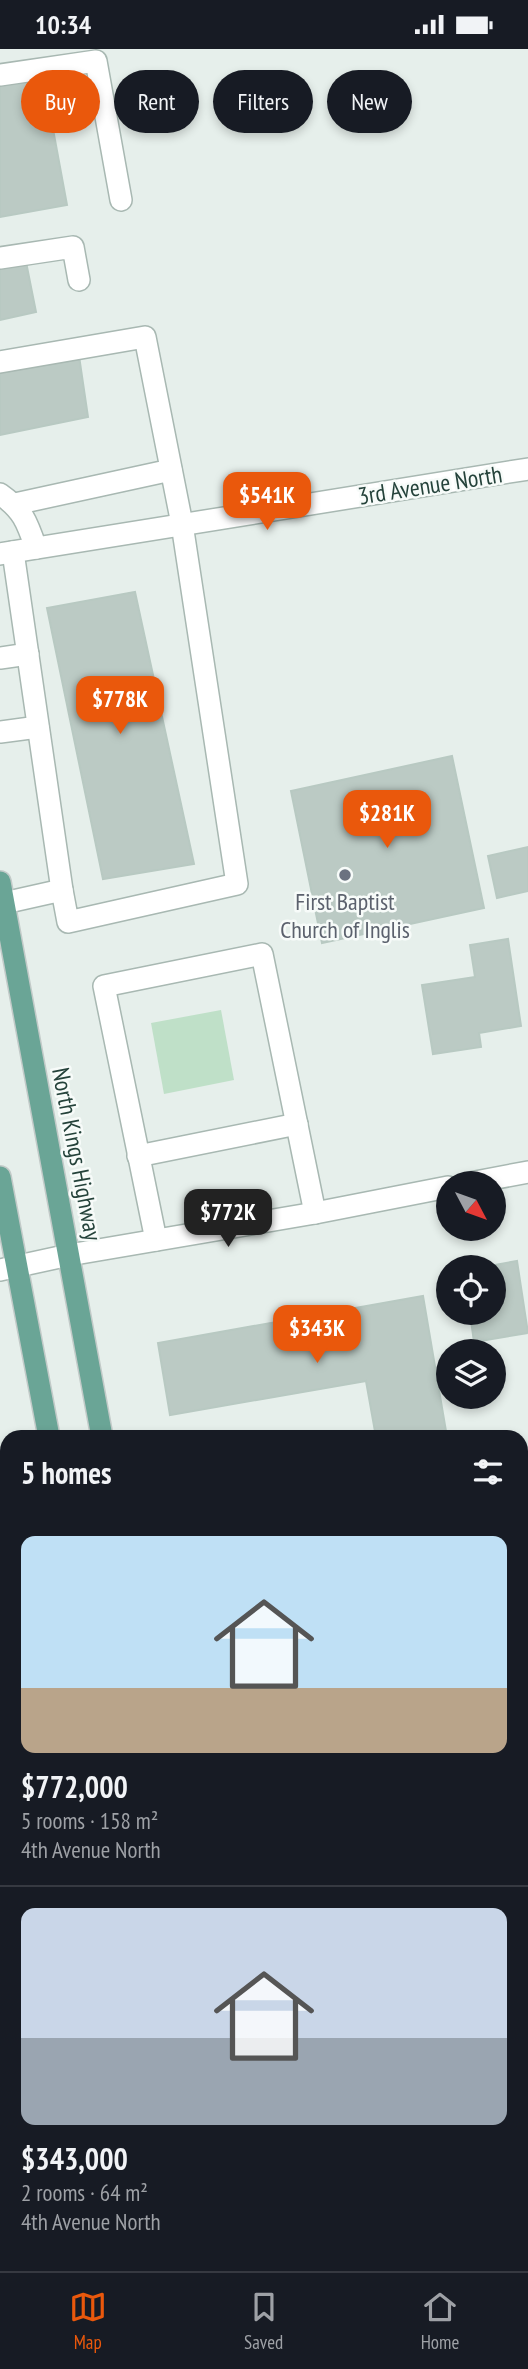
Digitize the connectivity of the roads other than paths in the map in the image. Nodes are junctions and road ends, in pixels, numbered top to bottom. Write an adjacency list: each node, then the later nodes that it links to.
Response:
1 (0, 75): 2 (street)
2 (121, 199)
3 (0, 258): 4 (street)
4 (79, 280)
5 (0, 362): 7 (street)
6 (528, 469): 9 (street, 3rd Avenue North)
7 (171, 470): 8 (street); 9 (street)
8 (7, 499): 10 (street)
9 (182, 524): 10 (street, 3rd Avenue North); 16 (street)
10 (36, 548): 11 (street, 3rd Avenue North)
11 (6, 553): 12 (street)
12 (28, 653): 13 (street); 14 (street)
13 (0, 658)
14 (38, 727): 15 (street); 16 (street)
15 (0, 732)
16 (62, 890): 17 (street)
17 (2, 892): 26 (main road, North Kings Highway)
18 (297, 1124): 19 (street); 19 (street); 24 (street)
19 (138, 1156): 25 (street)
20 (528, 1172): 21 (street)
21 (506, 1176)
22 (0, 1177): 27 (main road)
23 (436, 1189): 24 (street)
24 (315, 1213): 25 (street)
25 (156, 1240): 26 (street)
26 (69, 1255): 27 (street); 29 (main road, North Kings Highway)
27 (8, 1268): 28 (main road)
28 (47, 1430)
29 (101, 1430)

